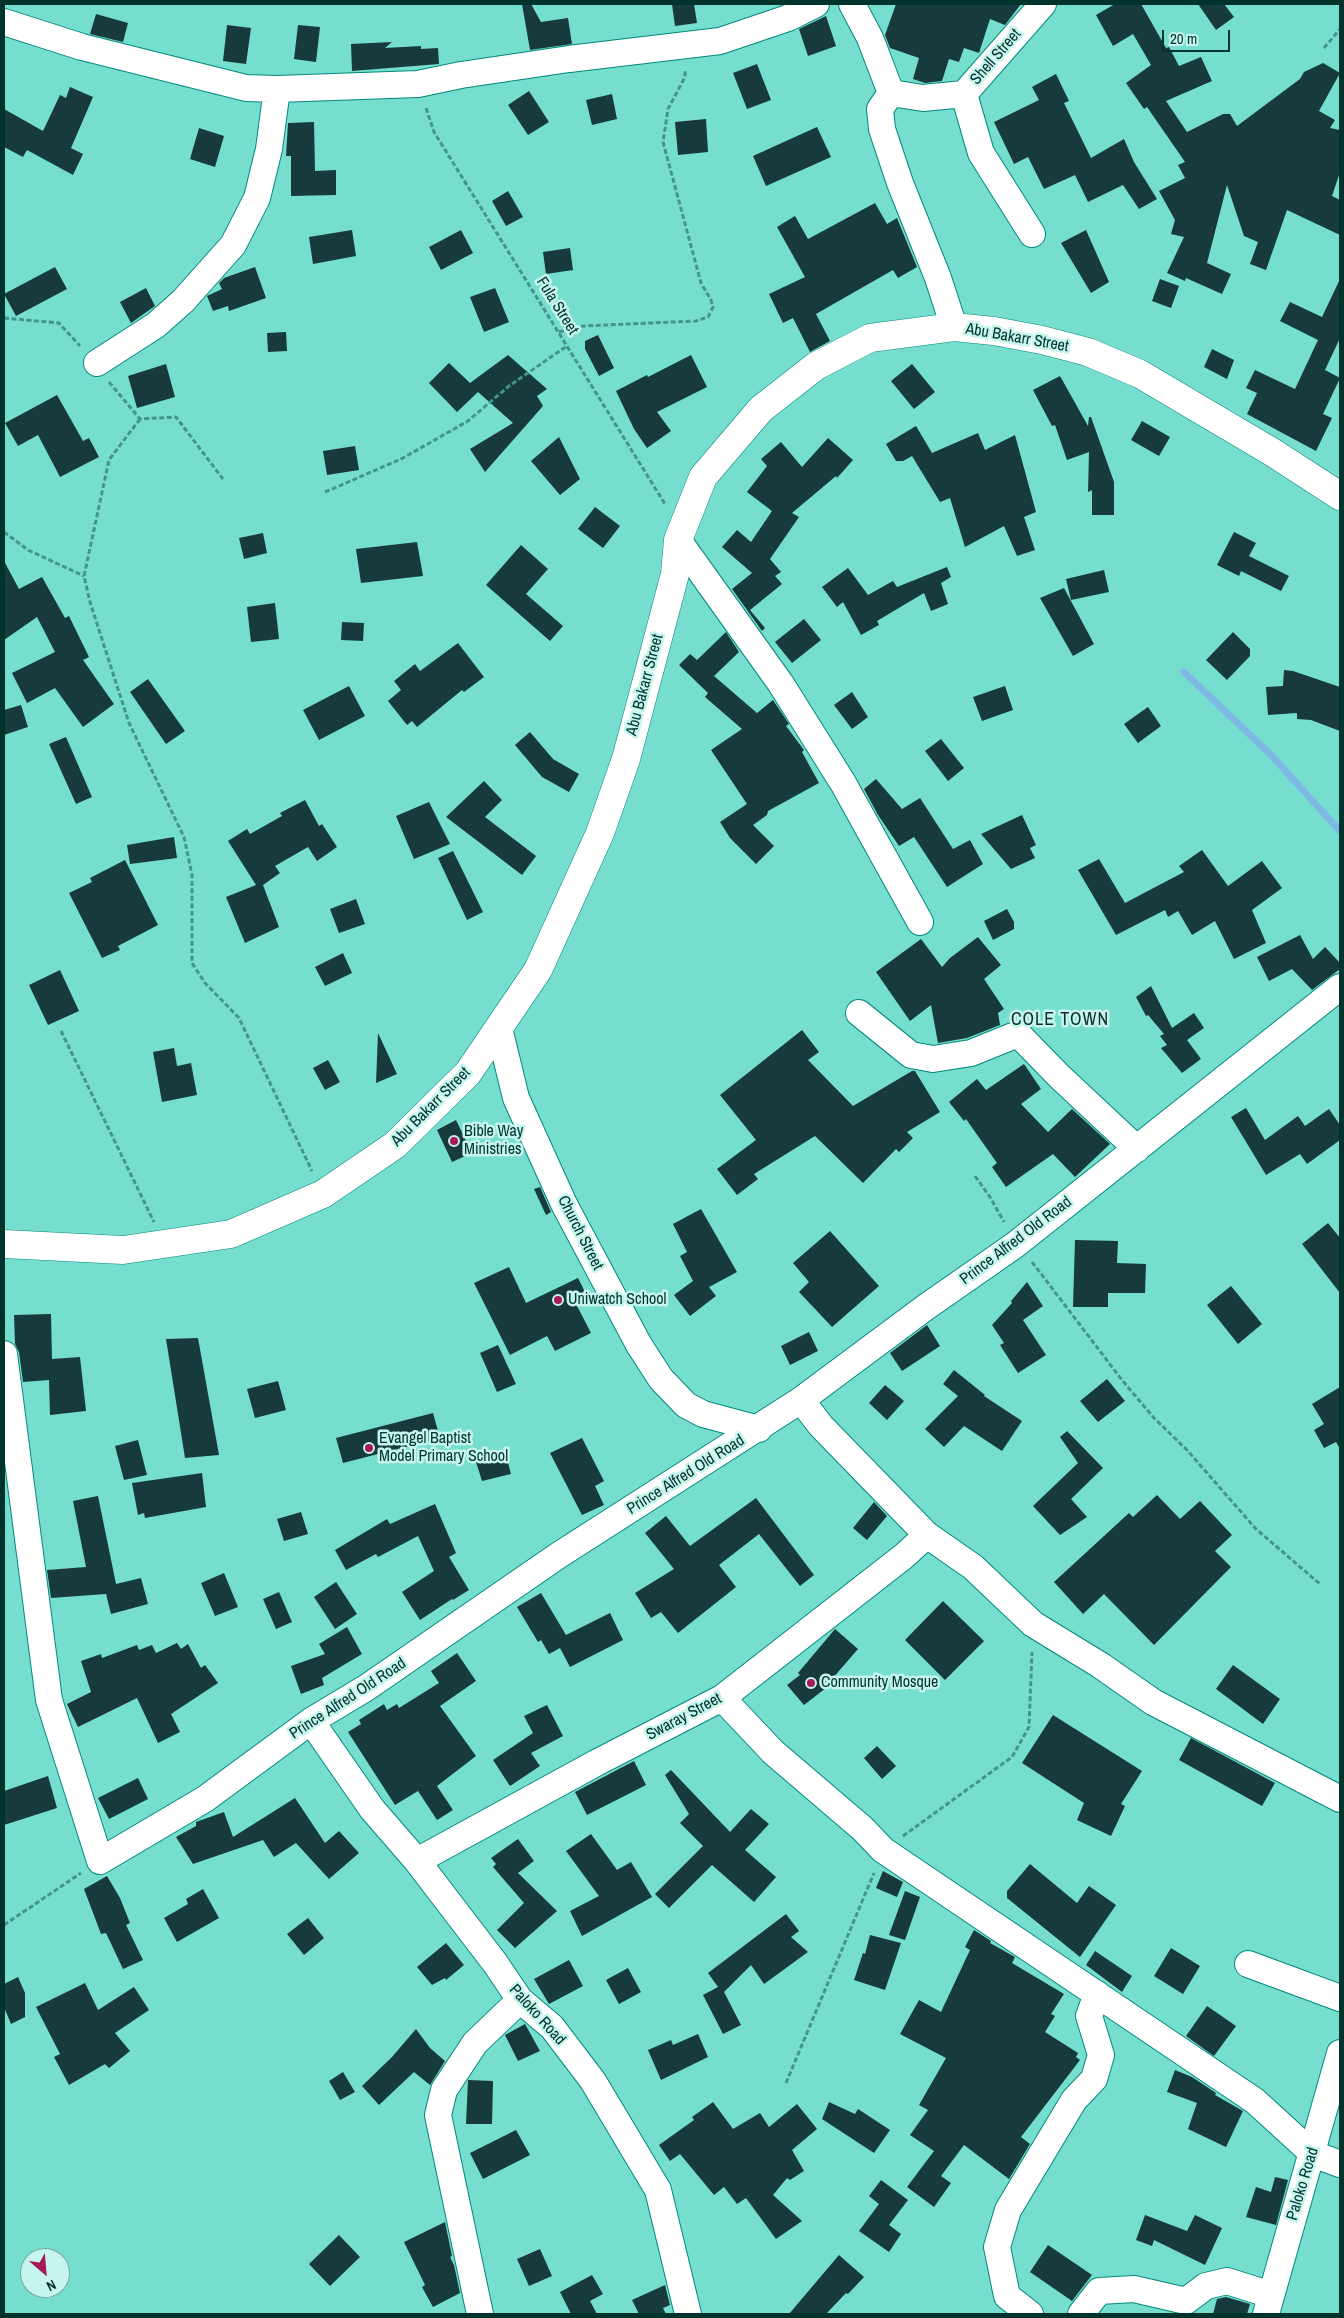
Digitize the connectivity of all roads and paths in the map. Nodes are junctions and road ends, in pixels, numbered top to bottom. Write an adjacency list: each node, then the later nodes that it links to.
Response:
1 (816, 4): 6 (street)
2 (852, 4): 10 (street)
3 (1043, 4): 11 (street, Shell Street)
4 (4, 22): 9 (street)
5 (1340, 28): 7 (path)
6 (685, 46): 8 (street); 15 (path)
7 (1324, 48)
8 (418, 84): 9 (street); 15 (path, Fula Street)
9 (277, 89): 17 (street)
10 (891, 93): 11 (street, Shell Street); 14 (street)
11 (964, 94): 12 (street)
12 (1032, 234)
13 (4, 318): 17 (path)
14 (954, 327): 21 (street, Abu Bakarr Street); 23 (street, Abu Bakarr Street)
15 (559, 332): 16 (path, Fula Street)
16 (567, 346): 20 (path); 23 (path, Fula Street)
17 (96, 364): 18 (path)
18 (140, 419): 19 (path); 24 (path)
19 (222, 479)
20 (324, 492)
21 (1340, 496)
22 (4, 532): 24 (path)
23 (678, 540): 25 (street); 28 (street, Abu Bakarr Street)
24 (84, 576): 32 (path)
25 (920, 922)
26 (1340, 987): 30 (street, Prince Alfred Old Road)
27 (859, 1013): 30 (street)
28 (499, 1028): 32 (street, Abu Bakarr Street); 38 (street, Church Street)
29 (61, 1031): 35 (path)
30 (1137, 1148): 34 (street, Prince Alfred Old Road)
31 (975, 1176): 34 (path)
32 (323, 1194): 35 (street, Abu Bakarr Street)
33 (4, 1244): 35 (street, Abu Bakarr Street)
34 (1015, 1244): 37 (street, Prince Alfred Old Road); 40 (path)
35 (166, 1245)
36 (4, 1354): 44 (street)
37 (801, 1400): 38 (street, Prince Alfred Old Road); 39 (street)
38 (759, 1429): 42 (street, Prince Alfred Old Road)
39 (927, 1535): 41 (street, Swaray Street); 43 (street)
40 (1320, 1584)
41 (722, 1698): 45 (street, Swaray Street); 48 (street)
42 (310, 1721): 44 (street, Prince Alfred Old Road); 45 (street, Paloko Road)
43 (1340, 1799)
44 (100, 1861): 46 (path)
45 (417, 1861): 50 (street, Paloko Road)
46 (4, 1925)
47 (1248, 1964): 49 (street)
48 (1097, 1994): 52 (street); 57 (street)
49 (1340, 1998)
50 (520, 2000): 55 (street); 56 (street, Paloko Road)
51 (1340, 2054): 52 (street, Paloko Road)
52 (1313, 2154): 53 (street); 54 (street, Paloko Road)
53 (1340, 2164)
54 (1269, 2305): 58 (street)
55 (480, 2314)
56 (688, 2314)
57 (1030, 2314)
58 (1081, 2314)

